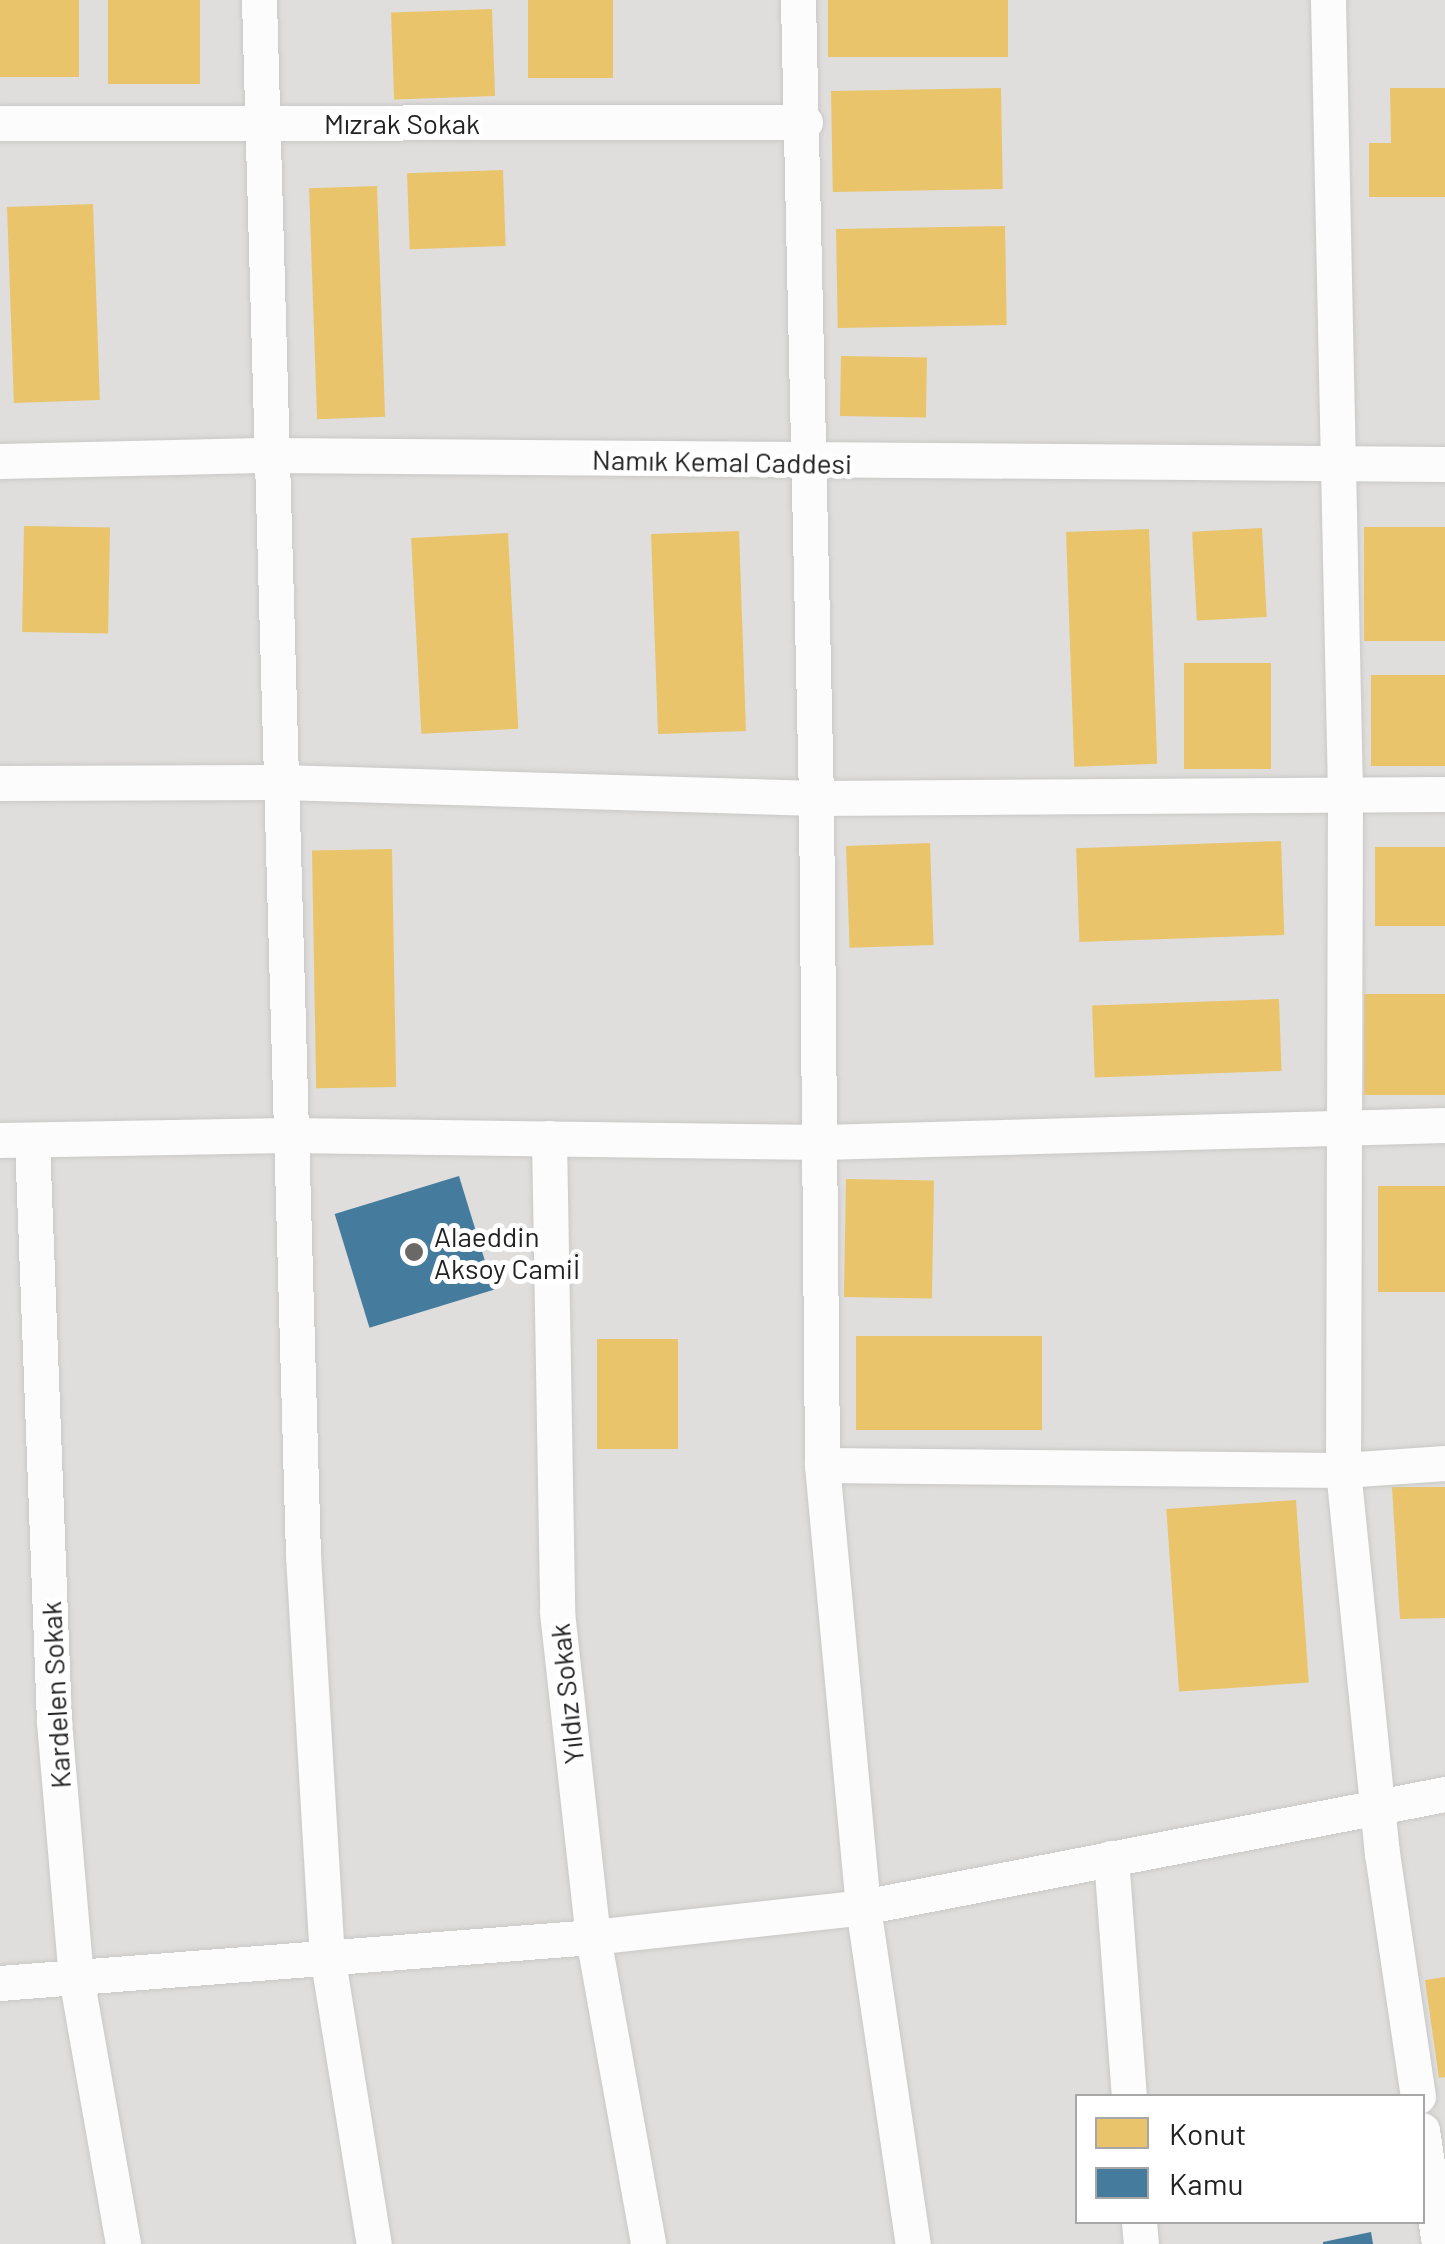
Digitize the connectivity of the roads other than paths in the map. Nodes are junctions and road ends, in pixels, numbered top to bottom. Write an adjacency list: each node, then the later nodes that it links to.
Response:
1 (260, 0): 6 (street)
2 (798, 0): 4 (street)
3 (1328, 0): 10 (street)
4 (804, 122): 6 (street, Mızrak Sokak); 9 (street)
5 (0, 123): 6 (street, Mızrak Sokak)
6 (262, 123): 7 (street)
7 (271, 455): 8 (street, Namık Kemal Caddesi); 9 (street, Namık Kemal Caddesi); 12 (street)
8 (0, 461)
9 (810, 462): 10 (street, Namık Kemal Caddesi); 16 (street)
10 (1342, 463): 11 (street, Namık Kemal Caddesi); 15 (street)
11 (1445, 464)
12 (280, 782): 13 (street); 16 (street); 19 (street)
13 (0, 783)
14 (1445, 794): 15 (street)
15 (1345, 795): 16 (street); 17 (street)
16 (816, 798): 22 (street)
17 (1342, 1124): 18 (street); 22 (street); 25 (street)
18 (1445, 1125)
19 (288, 1135): 20 (street); 21 (street); 31 (street)
20 (549, 1138): 22 (street); 30 (street, Yıldız Sokak)
21 (16, 1141): 32 (street, Kardelen Sokak)
22 (822, 1142): 24 (street)
23 (1445, 1463): 25 (street)
24 (822, 1464): 25 (street); 29 (street)
25 (1343, 1470): 27 (street)
26 (1445, 1794): 27 (street)
27 (1378, 1804): 28 (street); 35 (street)
28 (1111, 1858): 29 (street); 34 (street)
29 (863, 1908): 30 (street); 40 (street)
30 (593, 1937): 31 (street); 39 (street, Yıldız Sokak)
31 (327, 1955): 32 (street); 38 (street)
32 (76, 1977): 33 (street); 37 (street, Kardelen Sokak)
33 (0, 1984)
34 (1130, 2094)
35 (1418, 2094)
36 (1425, 2150): 41 (street)
37 (124, 2244)
38 (374, 2244)
39 (648, 2244)
40 (913, 2244)
41 (1439, 2244)

